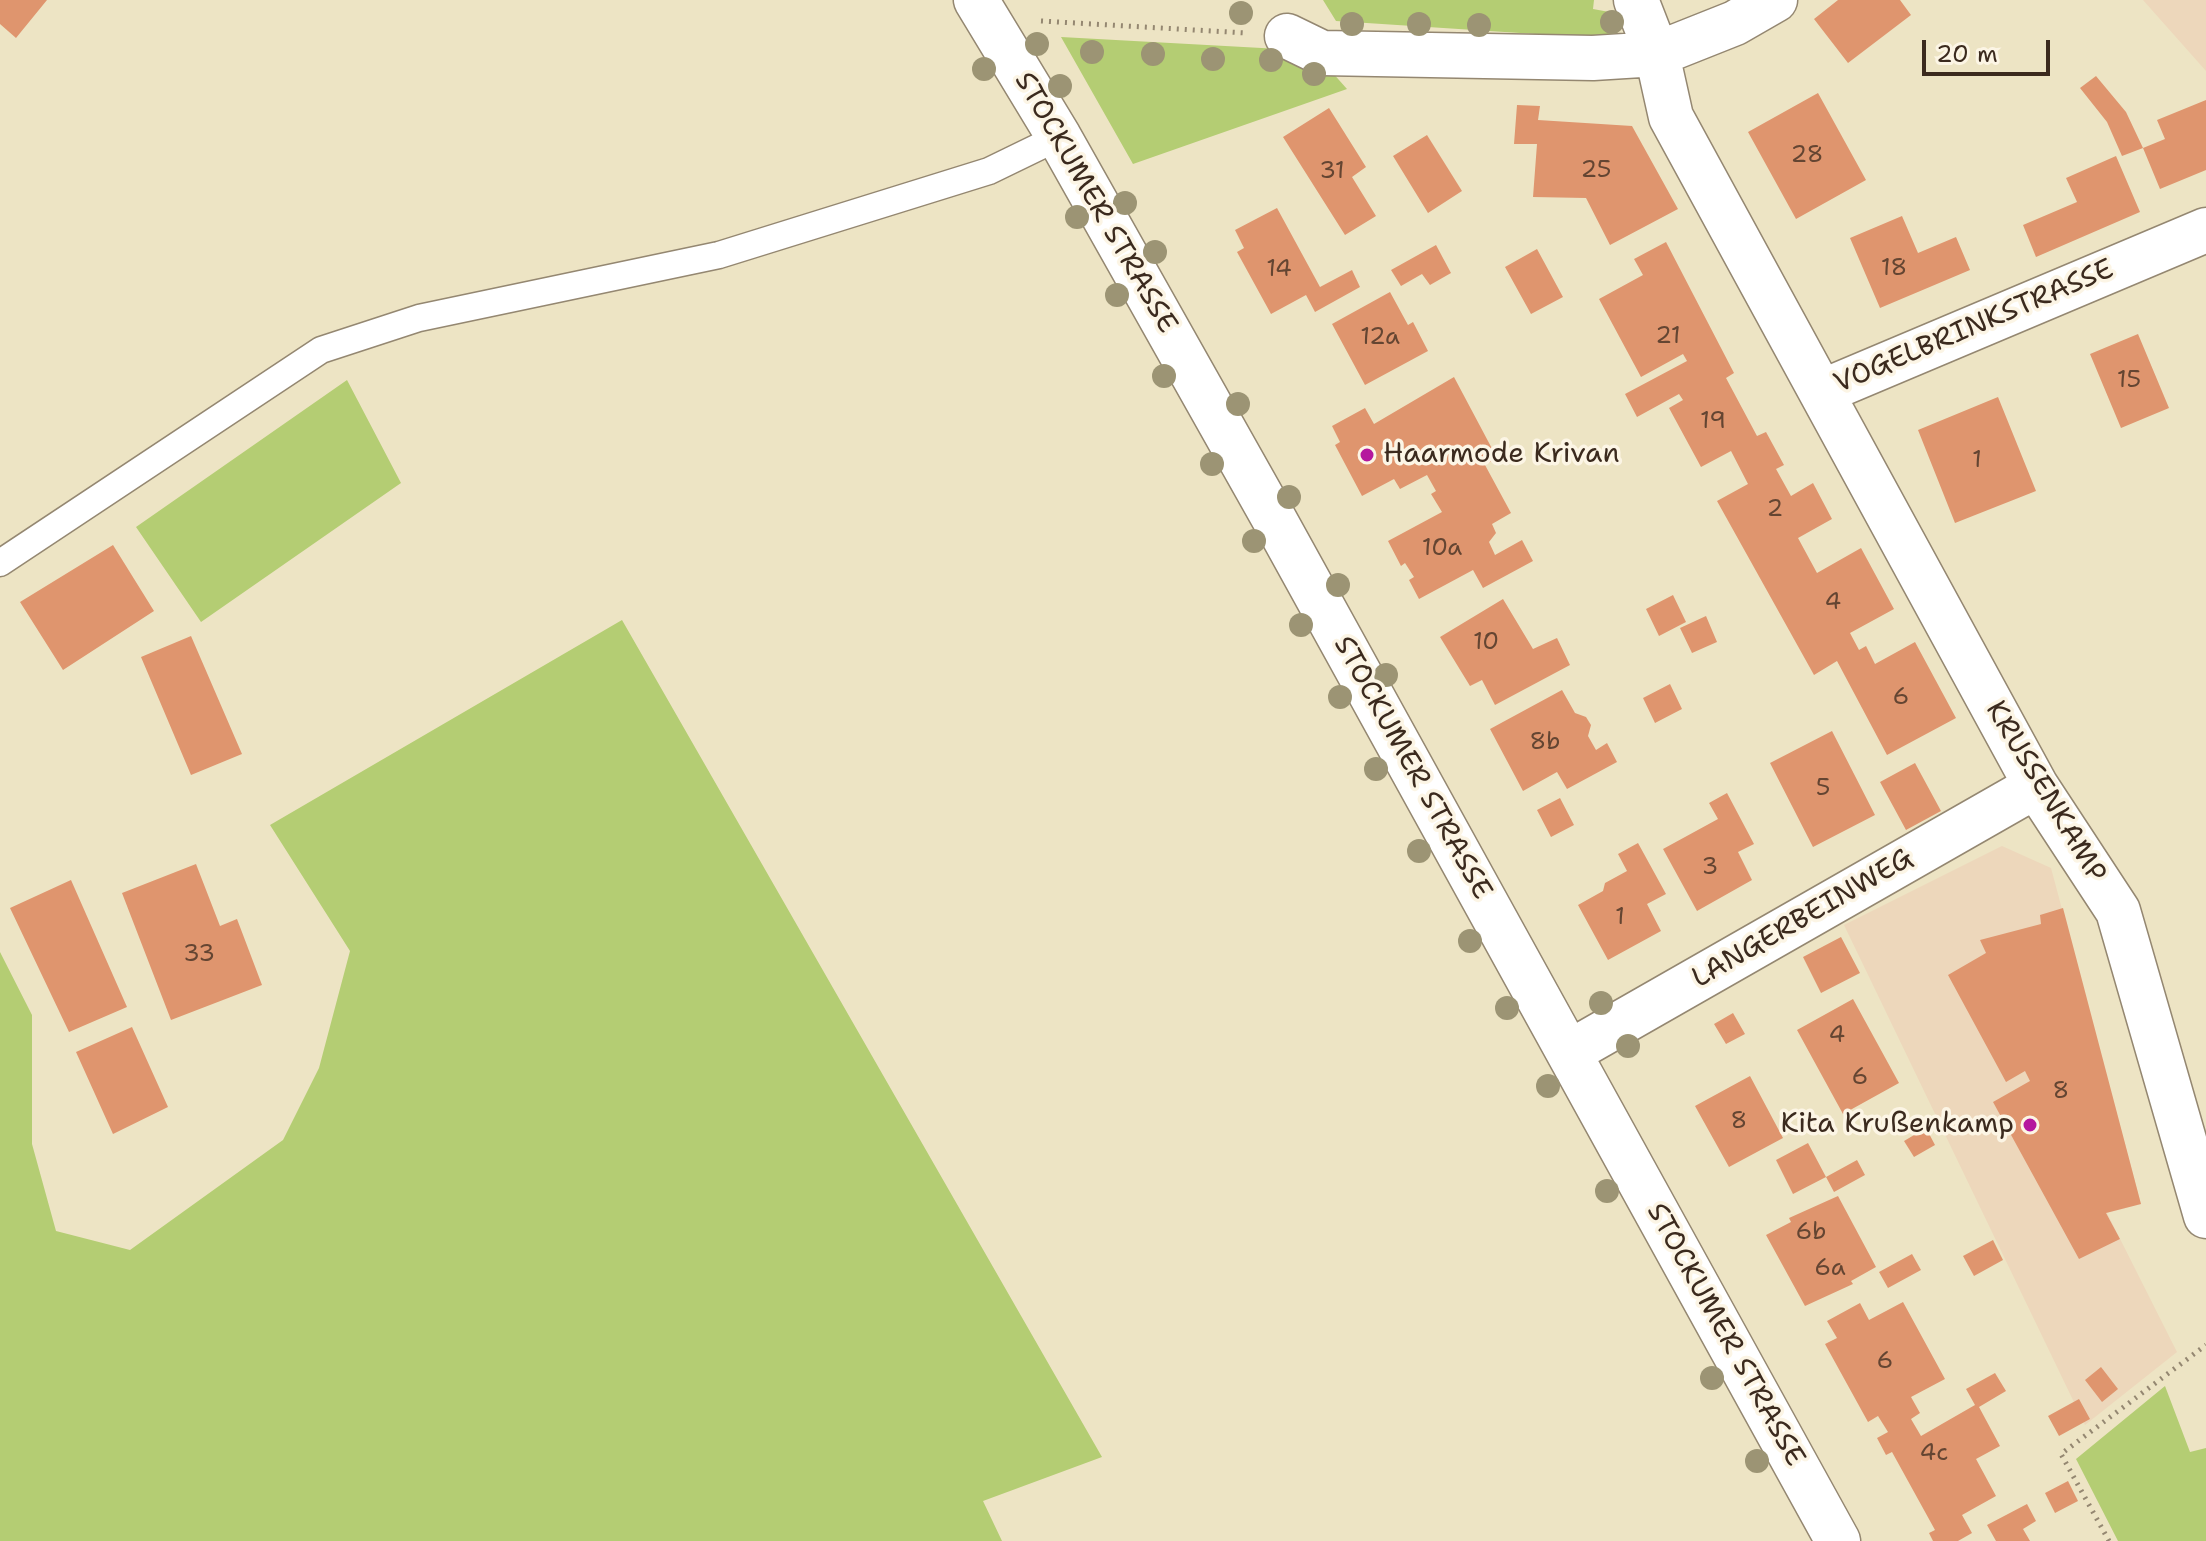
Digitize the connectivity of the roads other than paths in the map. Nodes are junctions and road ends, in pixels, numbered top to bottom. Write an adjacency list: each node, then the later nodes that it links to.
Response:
1 (1636, 0): 5 (street, VOGELBRINKSTRASSE)
2 (1775, 0): 5 (street)
3 (982, 9): 6 (street, STOCKUMER STRASSE)
4 (1287, 36): 5 (street)
5 (1657, 54): 8 (street, VOGELBRINKSTRASSE)
6 (1059, 137): 9 (lane); 11 (street, STOCKUMER STRASSE)
7 (2206, 230): 8 (street, VOGELBRINKSTRASSE)
8 (1824, 391): 10 (street, KRUSSENKAMP)
9 (0, 563)
10 (2036, 786): 11 (street, LANGERBEINWEG); 12 (street, KRUSSENKAMP)
11 (1570, 1052): 13 (street, STOCKUMER STRASSE)
12 (2206, 1216)
13 (1838, 1541)

